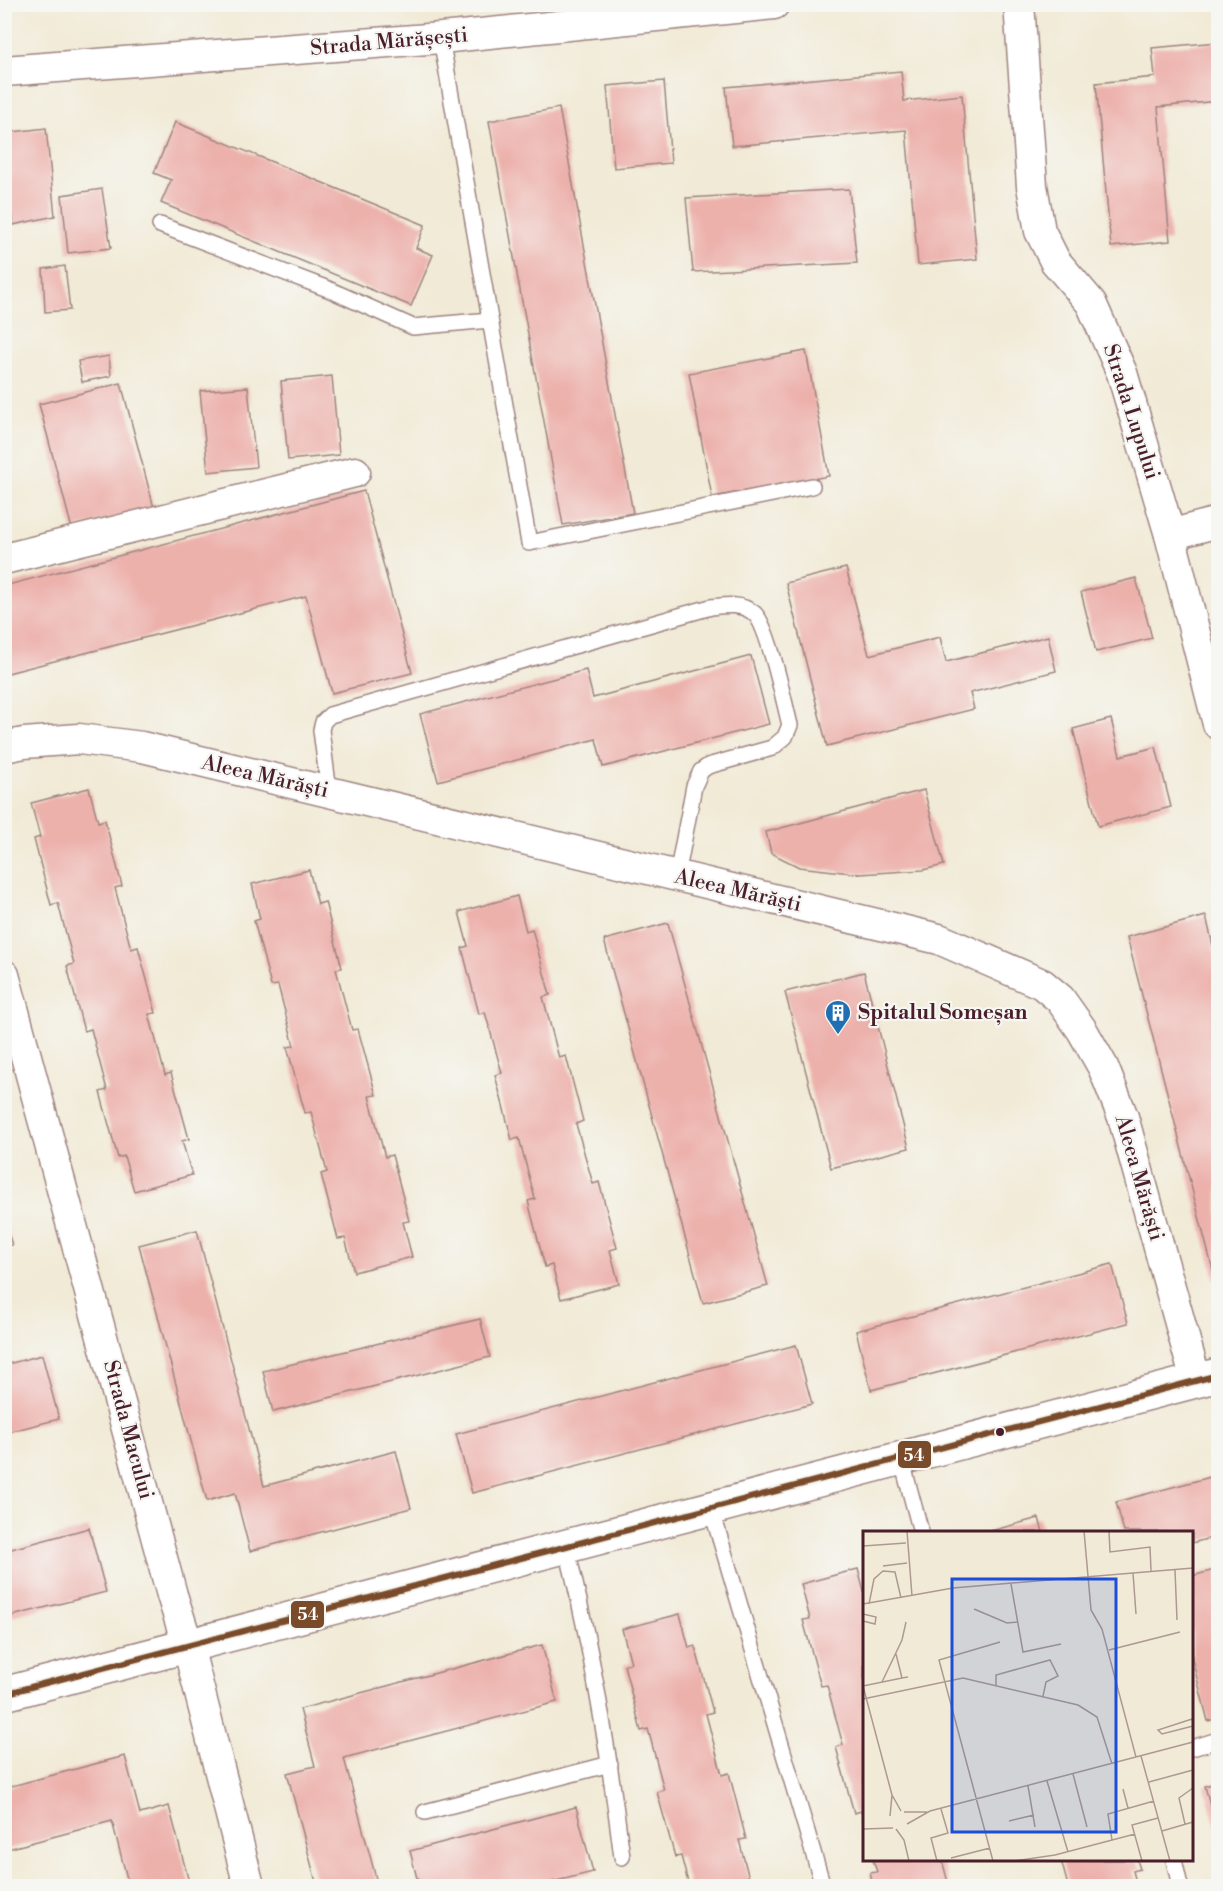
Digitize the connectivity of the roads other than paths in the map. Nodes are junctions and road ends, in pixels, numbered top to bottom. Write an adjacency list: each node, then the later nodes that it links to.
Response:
1 (774, 4): 3 (street, Strada Mărășești)
2 (1019, 4): 10 (street, Strada Lupului)
3 (441, 38): 4 (street, Strada Mărășești); 6 (lane)
4 (4, 71)
5 (160, 225): 6 (lane)
6 (490, 320): 8 (lane)
7 (356, 472): 11 (street)
8 (812, 486)
9 (1218, 522): 10 (street)
10 (1170, 535): 12 (street, Strada Lupului)
11 (4, 559)
12 (1218, 724)
13 (4, 747): 14 (street, Aleea Mărăști)
14 (329, 792): 15 (street, Aleea Mărăști); 15 (lane)
15 (677, 876): 17 (street, Aleea Mărăști)
16 (4, 975): 22 (street, Strada Macului)
17 (1207, 1378): 18 (main road)
18 (901, 1458): 19 (main road); 20 (lane)
19 (711, 1508): 21 (main road); 31 (lane)
20 (920, 1531)
21 (567, 1546): 22 (main road); 26 (lane)
22 (188, 1646): 23 (main road); 30 (street, Strada Macului)
23 (4, 1694)
24 (1218, 1740): 25 (lane)
25 (1193, 1744)
26 (610, 1764): 27 (lane); 28 (lane)
27 (425, 1812)
28 (622, 1857)
29 (1174, 1861): 32 (lane)
30 (249, 1887)
31 (823, 1887)
32 (1180, 1887)

